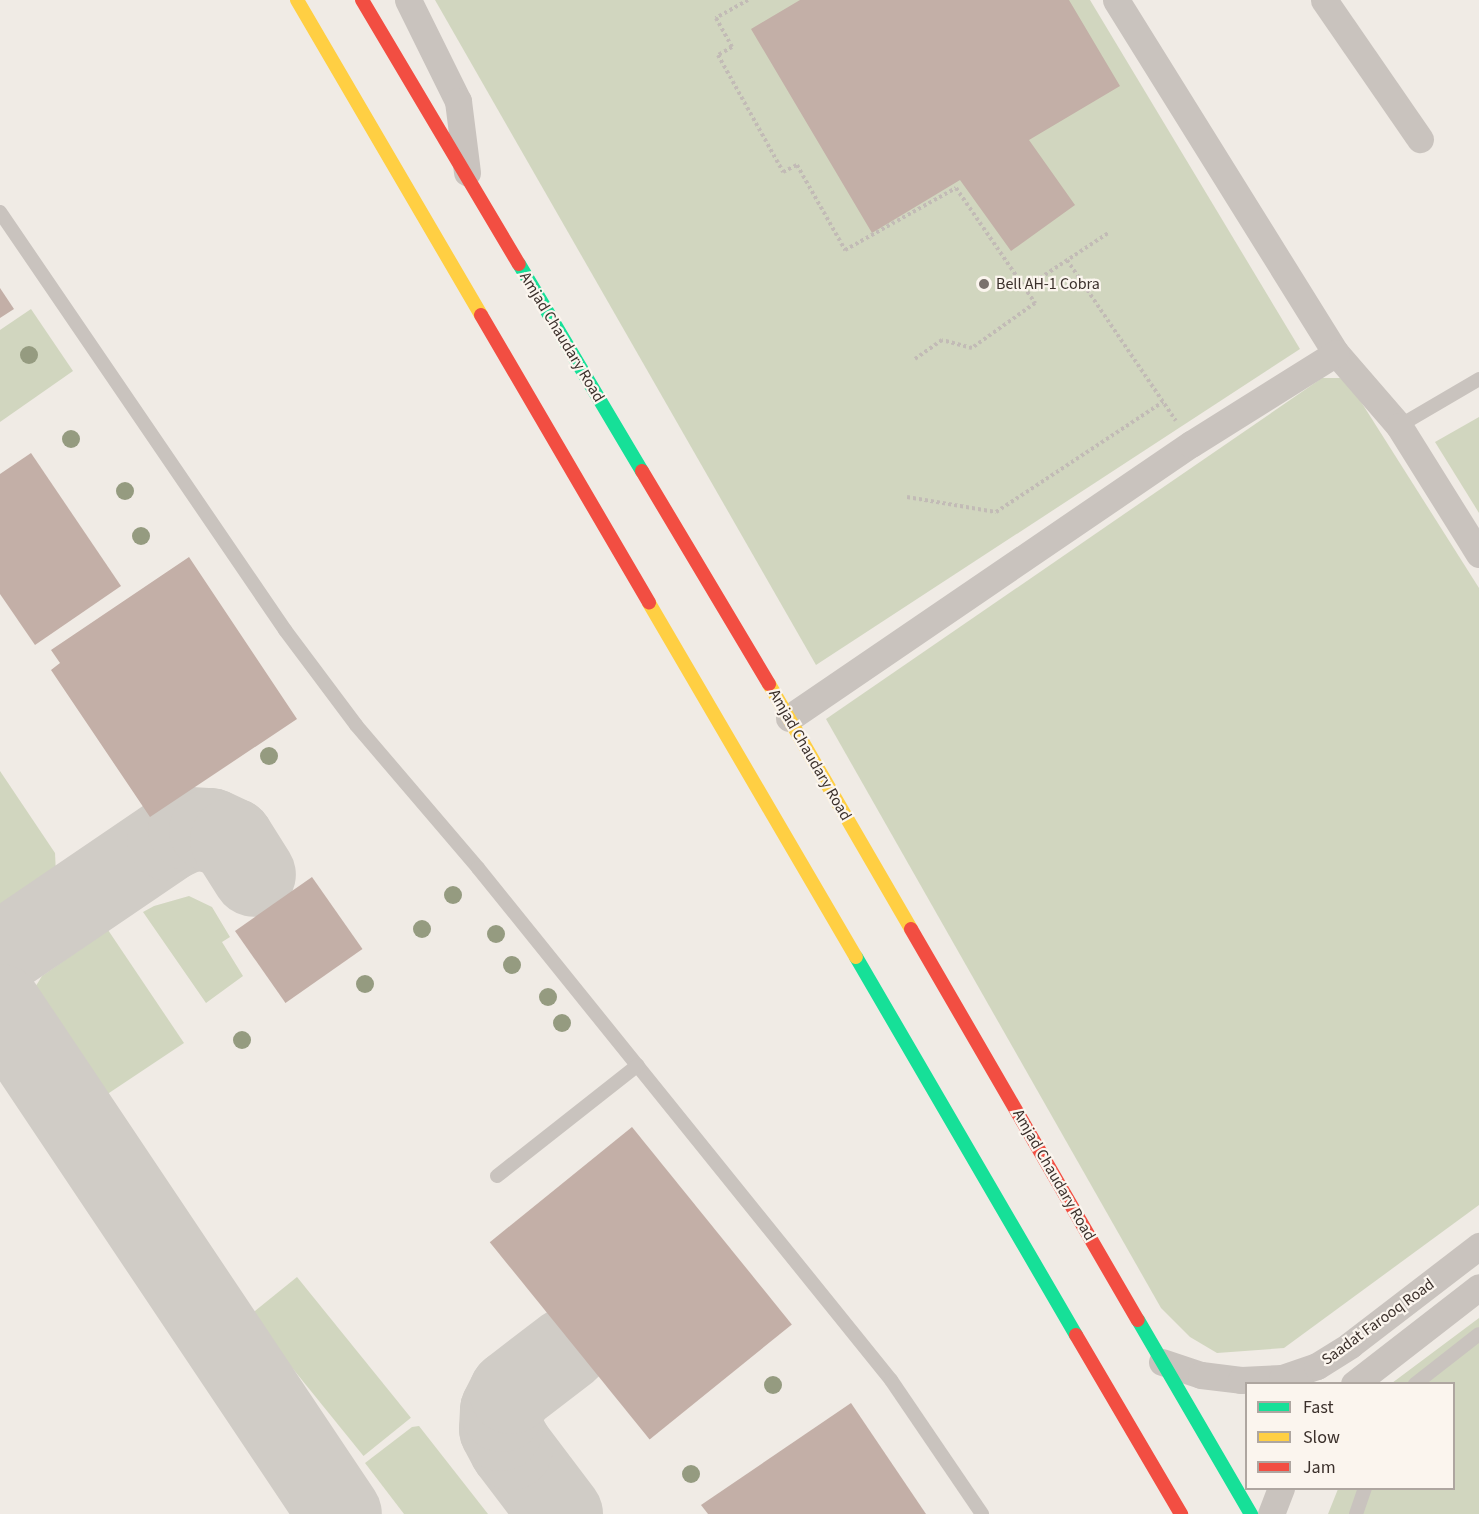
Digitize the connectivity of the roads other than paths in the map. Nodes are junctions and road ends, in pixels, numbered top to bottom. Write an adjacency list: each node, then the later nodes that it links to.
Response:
1 (297, 0): 25 (main road)
2 (362, 0): 7 (main road, Amjad Chaudary Road)
3 (408, 0): 7 (street)
4 (1116, 0): 9 (street)
5 (1324, 0): 6 (street)
6 (1420, 139)
7 (468, 178): 13 (main road, Amjad Chaudary Road)
8 (0, 212): 14 (lane)
9 (1336, 353): 11 (street); 13 (street)
10 (1479, 379): 11 (lane)
11 (1399, 426): 12 (street)
12 (1479, 554)
13 (789, 718): 19 (main road, Amjad Chaudary Road)
14 (638, 1065): 15 (lane); 24 (lane)
15 (497, 1176)
16 (1479, 1246): 19 (street, Saadat Farooq Road)
17 (1479, 1287): 20 (street, Saadat Farooq Road)
18 (1479, 1334): 21 (lane)
19 (1162, 1362): 26 (main road, Amjad Chaudary Road)
20 (1361, 1377)
21 (1415, 1382)
22 (1280, 1490): 27 (street)
23 (1364, 1490): 28 (lane)
24 (982, 1514)
25 (1180, 1514)
26 (1251, 1514)
27 (1271, 1514)
28 (1356, 1514)

